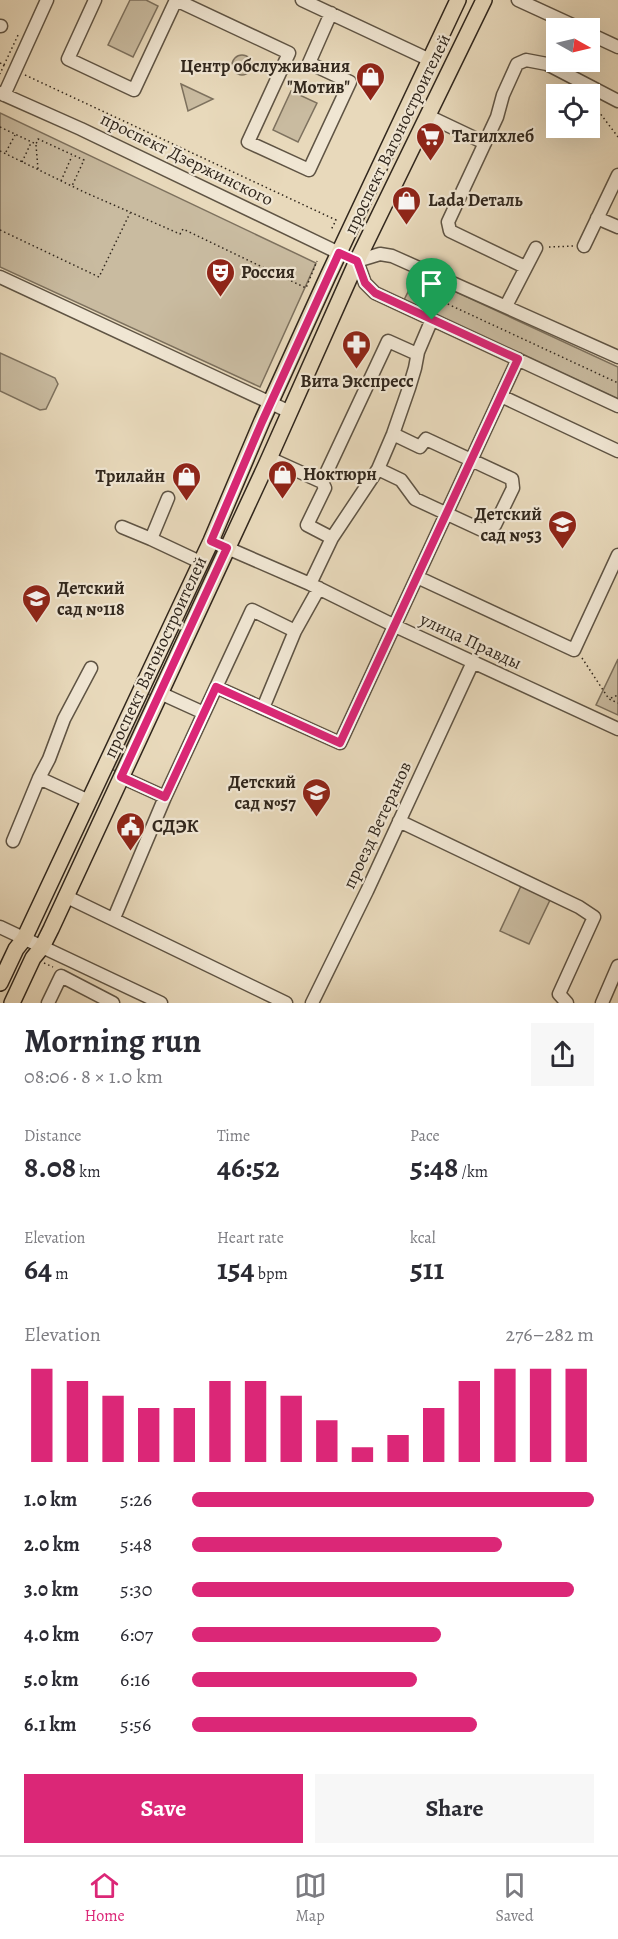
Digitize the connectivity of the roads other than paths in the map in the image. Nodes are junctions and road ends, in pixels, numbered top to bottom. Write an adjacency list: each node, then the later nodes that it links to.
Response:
1 (47, 0): 15 (street)
2 (95, 0): 3 (street)
3 (176, 0): 8 (street)
4 (302, 0): 8 (street)
5 (458, 0): 12 (main road, проспект Вагоностроителей)
6 (484, 0): 17 (main road, проспект Вагоностроителей)
7 (518, 0): 9 (street)
8 (330, 14): 12 (street)
9 (555, 18)
10 (600, 38): 11 (street)
11 (618, 47)
12 (430, 60): 24 (main road, проспект Вагоностроителей)
13 (546, 62): 18 (street)
14 (569, 72): 16 (street)
15 (2, 94): 24 (street, проспект Дзержинского)
16 (618, 101)
17 (428, 116): 18 (street); 25 (main road, проспект Вагоностроителей)
18 (485, 143): 26 (street)
19 (618, 175): 20 (street)
20 (597, 218): 21 (street); 22 (street)
21 (618, 227)
22 (584, 246)
23 (536, 248): 26 (street)
24 (339, 253): 25 (main road, проспект Дзержинского); 34 (main road, проспект Вагоностроителей)
25 (357, 261): 28 (street); 29 (street); 36 (main road, проспект Вагоностроителей)
26 (525, 267): 28 (street)
27 (0, 277): 34 (street)
28 (506, 306): 31 (street)
29 (432, 320): 30 (street); 32 (street)
30 (417, 354): 37 (street); 42 (street)
31 (618, 357)
32 (518, 359): 33 (street); 35 (street)
33 (501, 396): 38 (street); 40 (street)
34 (270, 404): 36 (street); 48 (main road, проспект Вагоностроителей)
35 (618, 406)
36 (290, 412): 39 (main road, проспект Вагоностроителей)
37 (393, 434): 40 (street); 41 (street)
38 (618, 451)
39 (269, 458): 42 (street); 49 (main road, проспект Вагоностроителей)
40 (471, 459): 44 (street); 44 (street)
41 (378, 469): 44 (street); 46 (street)
42 (322, 482): 46 (street)
43 (168, 498): 47 (street)
44 (447, 513): 52 (street)
45 (122, 526): 47 (street)
46 (332, 538): 53 (street)
47 (151, 539): 51 (street)
48 (211, 541): 49 (street, улица Правды); 51 (main road, проспект Вагоностроителей)
49 (227, 548): 53 (street, улица Правды); 59 (main road, проспект Вагоностроителей)
50 (618, 555): 52 (street)
51 (200, 562): 66 (main road, проспект Вагоностроителей)
52 (417, 577): 54 (street)
53 (314, 586): 54 (street, улица Правды); 55 (street)
54 (395, 626): 56 (street, улица Правды); 60 (street)
55 (295, 631): 58 (street); 60 (street)
56 (474, 662): 62 (street, улица Правды); 67 (street, проезд Ветеранов)
57 (91, 668): 64 (street)
58 (216, 687): 60 (street); 61 (street)
59 (160, 693): 61 (street); 63 (main road, проспект Вагоностроителей)
60 (263, 708)
61 (204, 713): 65 (street)
62 (618, 729)
63 (121, 777): 65 (street); 69 (main road, проспект Вагоностроителей)
64 (39, 778): 66 (street); 68 (street)
65 (165, 797): 70 (street)
66 (89, 801): 72 (main road, проспект Вагоностроителей)
67 (399, 821): 81 (street, проезд Ветеранов); 82 (street)
68 (13, 841)
69 (65, 896): 70 (street); 73 (main road, проспект Вагоностроителей)
70 (114, 918): 80 (street)
71 (0, 927): 72 (street)
72 (24, 939): 73 (street); 75 (main road, проспект Вагоностроителей)
73 (42, 947): 76 (street); 77 (main road, проспект Вагоностроителей)
74 (618, 966): 83 (street)
75 (0, 982)
76 (158, 1002)
77 (12, 1003)
78 (48, 1003): 79 (street)
79 (113, 1003)
80 (286, 1003)
81 (312, 1003)
82 (567, 1003)
83 (603, 1003)

